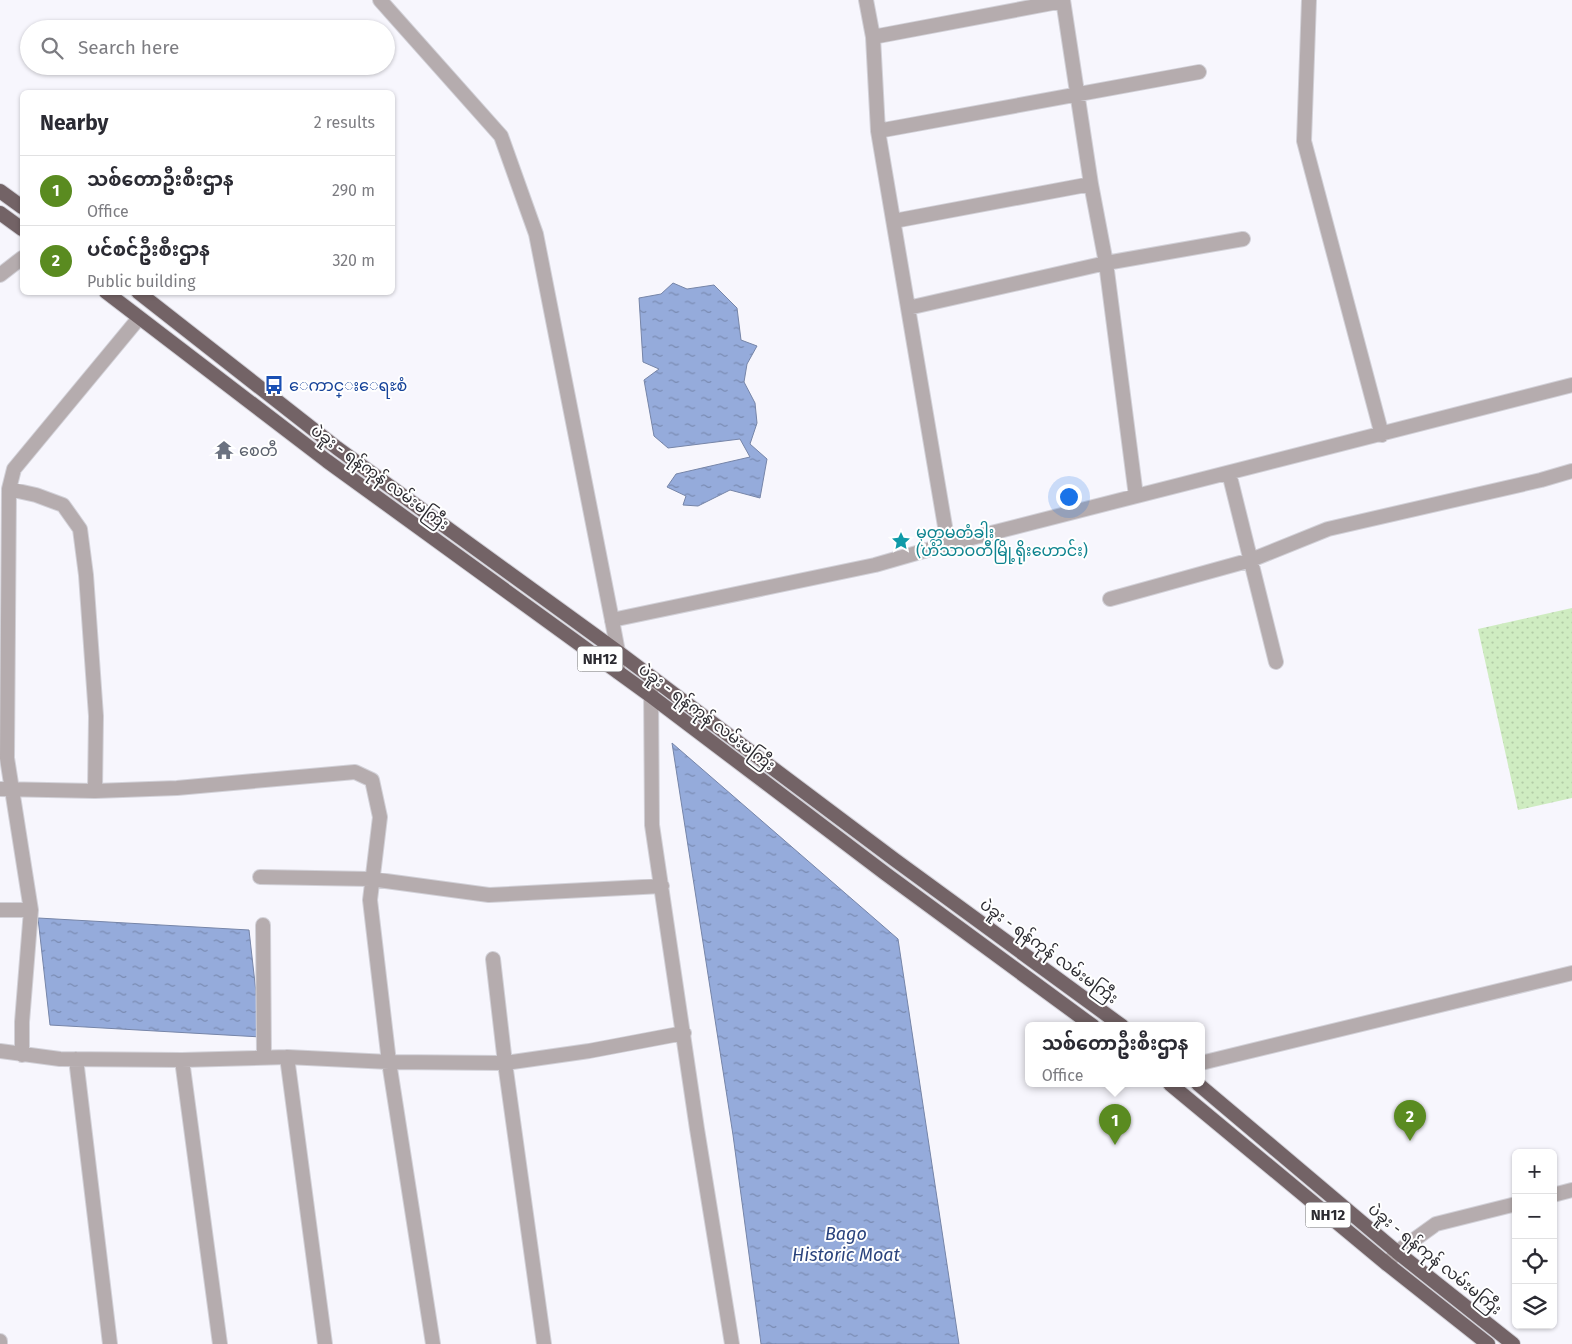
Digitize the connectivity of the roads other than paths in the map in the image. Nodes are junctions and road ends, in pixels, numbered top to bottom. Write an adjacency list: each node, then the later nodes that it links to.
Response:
1 (380, 0): 32 (street)
2 (866, 0): 5 (street)
3 (1063, 0): 5 (street); 7 (street)
4 (1309, 0): 24 (street)
5 (873, 37): 8 (street)
6 (1199, 72): 7 (street)
7 (1077, 95): 8 (street); 9 (street)
8 (878, 132): 13 (street)
9 (1091, 184): 13 (street); 17 (street)
10 (0, 191): 11 (highway)
11 (20, 206)
12 (0, 213): 14 (highway)
13 (894, 221): 21 (street)
14 (20, 228)
15 (1243, 239): 17 (street)
16 (20, 260): 18 (street)
17 (1106, 263): 21 (street); 28 (street)
18 (0, 275)
19 (110, 295): 22 (highway, ပဲခူး - ရန်ကုန် လမ်းမကြီး / NH12)
20 (142, 295): 33 (highway, ပဲခူး - ရန်ကုန် လမ်းမကြီး / NH12)
21 (908, 308): 29 (street)
22 (139, 318): 27 (street); 35 (highway, ပဲခူး - ရန်ကုန် လမ်းမကြီး / NH12)
23 (1572, 385): 24 (street)
24 (1382, 435): 26 (street)
25 (1572, 471): 30 (street)
26 (1228, 473): 28 (street); 30 (street)
27 (9, 489): 38 (street); 39 (street)
28 (1136, 496): 29 (street)
29 (948, 544): 32 (street)
30 (1250, 560): 31 (street); 34 (street)
31 (1110, 599)
32 (612, 620): 33 (street)
33 (618, 652): 35 (street); 36 (highway, ပဲခူး - ရန်ကုန် လမ်းမကြီး / NH12)
34 (1276, 662)
35 (618, 672): 37 (highway, ပဲခူး - ရန်ကုန် လမ်းမကြီး / NH12)
36 (651, 678): 37 (street); 49 (highway, ပဲခူး - ရန်ကုန် လမ်းမကြီး / NH12)
37 (651, 696): 42 (street); 48 (highway, ပဲခူး - ရန်ကုန် လမ်းမကြီး / NH12)
38 (6, 788): 39 (street); 44 (street)
39 (95, 791): 41 (street)
40 (260, 877): 41 (street)
41 (371, 879): 42 (street); 57 (street)
42 (662, 886): 50 (street)
43 (0, 910): 44 (street)
44 (31, 910): 52 (street)
45 (264, 925): 53 (street)
46 (493, 959): 59 (street)
47 (1572, 973): 58 (street)
48 (1088, 1022)
49 (1117, 1022)
50 (684, 1033): 59 (street); 72 (street)
51 (0, 1051): 52 (street)
52 (22, 1055): 55 (street)
53 (264, 1057): 54 (street); 56 (street)
54 (286, 1057): 57 (street); 69 (street)
55 (76, 1060): 56 (street); 67 (street)
56 (182, 1060): 68 (street)
57 (389, 1062): 59 (street); 70 (street)
58 (1205, 1062)
59 (505, 1063): 71 (street)
60 (1174, 1087): 66 (highway, ပဲခူး - ရန်ကုန် လမ်းမကြီး / NH12)
61 (1202, 1087): 65 (highway, ပဲခူး - ရန်ကုန် လမ်းမကြီး / NH12)
62 (1572, 1190): 63 (street)
63 (1557, 1194)
64 (1512, 1205): 65 (street)
65 (1397, 1252): 66 (street); 74 (highway, ပဲခူး - ရန်ကုန် လမ်းမကြီး / NH12)
66 (1387, 1264): 73 (highway, ပဲခူး - ရန်ကုန် လမ်းမကြီး / NH12)
67 (110, 1344)
68 (220, 1344)
69 (325, 1344)
70 (432, 1344)
71 (544, 1344)
72 (732, 1344)
73 (1488, 1344)
74 (1513, 1344)

